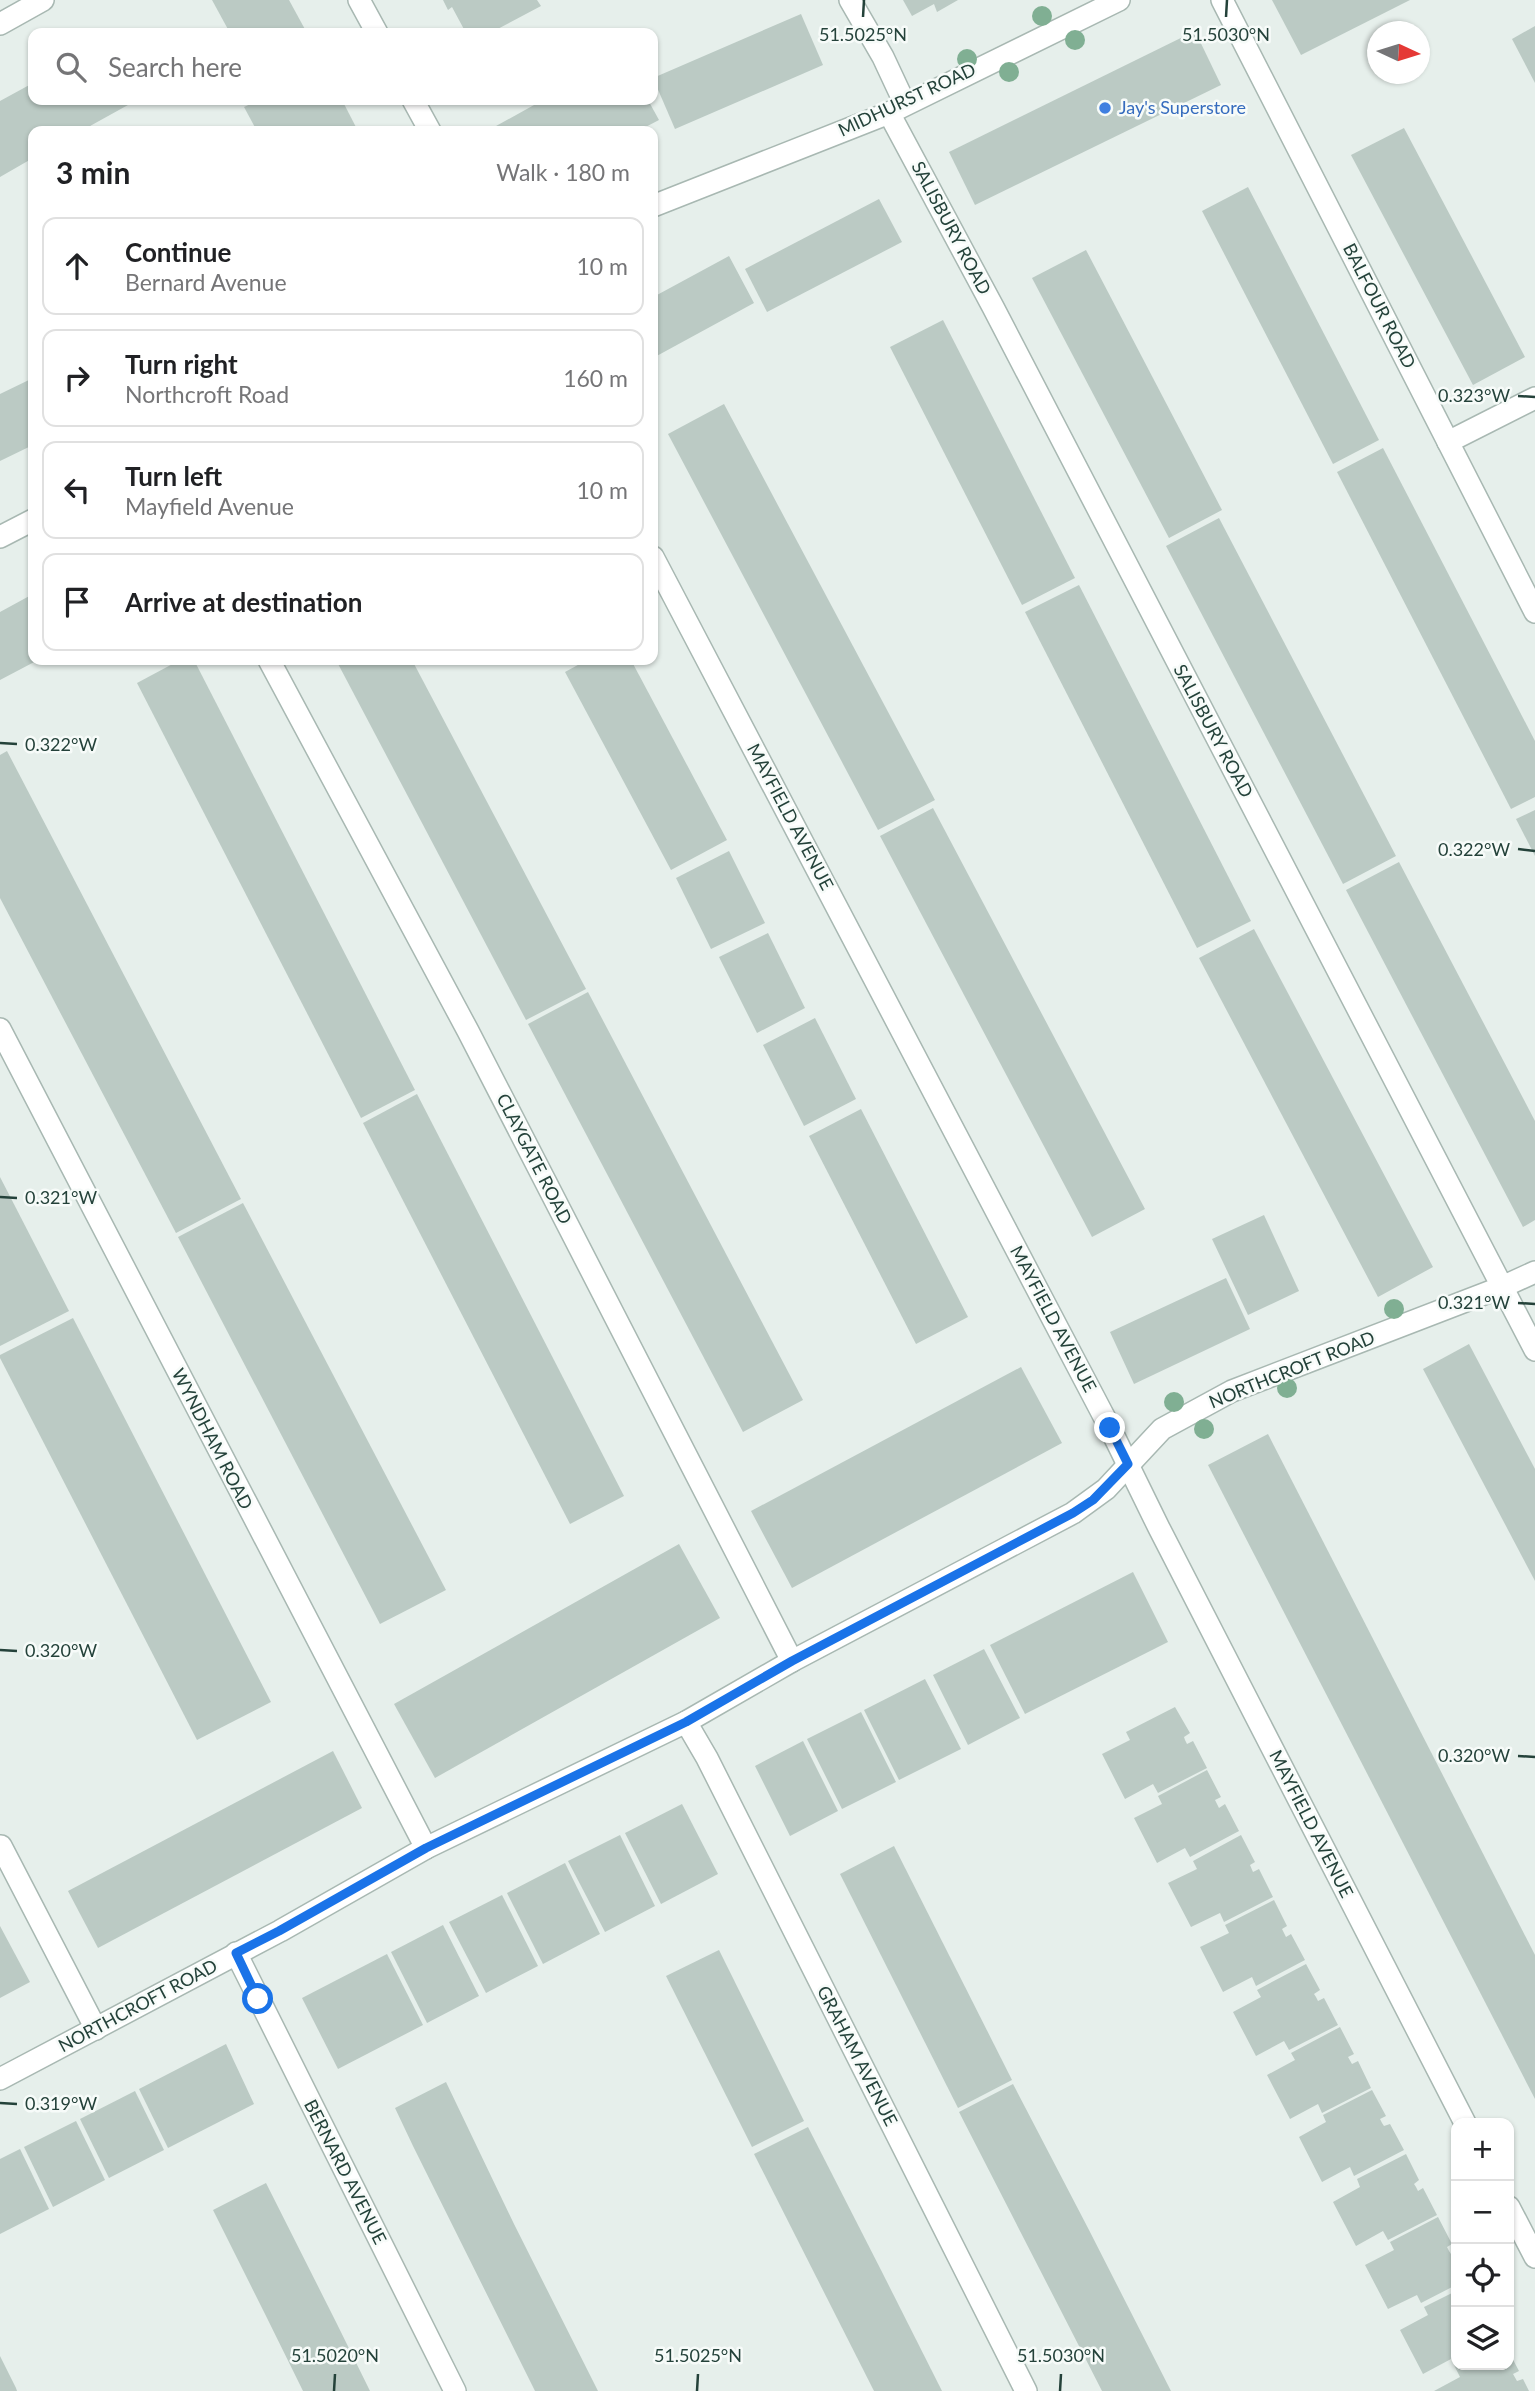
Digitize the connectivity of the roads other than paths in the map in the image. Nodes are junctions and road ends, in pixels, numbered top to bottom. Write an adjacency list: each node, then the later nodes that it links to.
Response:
1 (43, 0): 6 (street)
2 (359, 0): 7 (street)
3 (850, 0): 9 (street, SALISBURY ROAD)
4 (1119, 0): 9 (street, MIDHURST ROAD)
5 (1222, 0): 13 (street, BALFOUR ROAD)
6 (0, 24)
7 (374, 28)
8 (416, 105): 10 (street)
9 (897, 108): 11 (street, MIDHURST ROAD); 21 (street, SALISBURY ROAD)
10 (427, 126)
11 (658, 204)
12 (1535, 398): 13 (street)
13 (1448, 442): 17 (street, BALFOUR ROAD)
14 (28, 523): 15 (street)
15 (0, 537)
16 (658, 566): 23 (street, MAYFIELD AVENUE)
17 (1535, 611)
18 (272, 665): 24 (street, CLAYGATE ROAD)
19 (0, 1029): 27 (street, WYNDHAM ROAD)
20 (1535, 1272): 21 (street, NORTHCROFT ROAD)
21 (1502, 1287): 22 (street, SALISBURY ROAD); 23 (street, NORTHCROFT ROAD)
22 (1535, 1350)
23 (1128, 1464): 24 (street, NORTHCROFT ROAD); 31 (street, MAYFIELD AVENUE)
24 (792, 1661): 25 (street, NORTHCROFT ROAD)
25 (686, 1722): 27 (street, NORTHCROFT ROAD); 35 (street, GRAHAM AVENUE)
26 (1, 1846): 29 (street)
27 (426, 1848): 28 (street, NORTHCROFT ROAD)
28 (236, 1953): 29 (street, NORTHCROFT ROAD); 34 (street, BERNARD AVENUE)
29 (96, 2029): 30 (street, NORTHCROFT ROAD)
30 (0, 2079)
31 (1462, 2118)
32 (1514, 2217): 33 (street)
33 (1535, 2257)
34 (454, 2391)
35 (1026, 2391)

